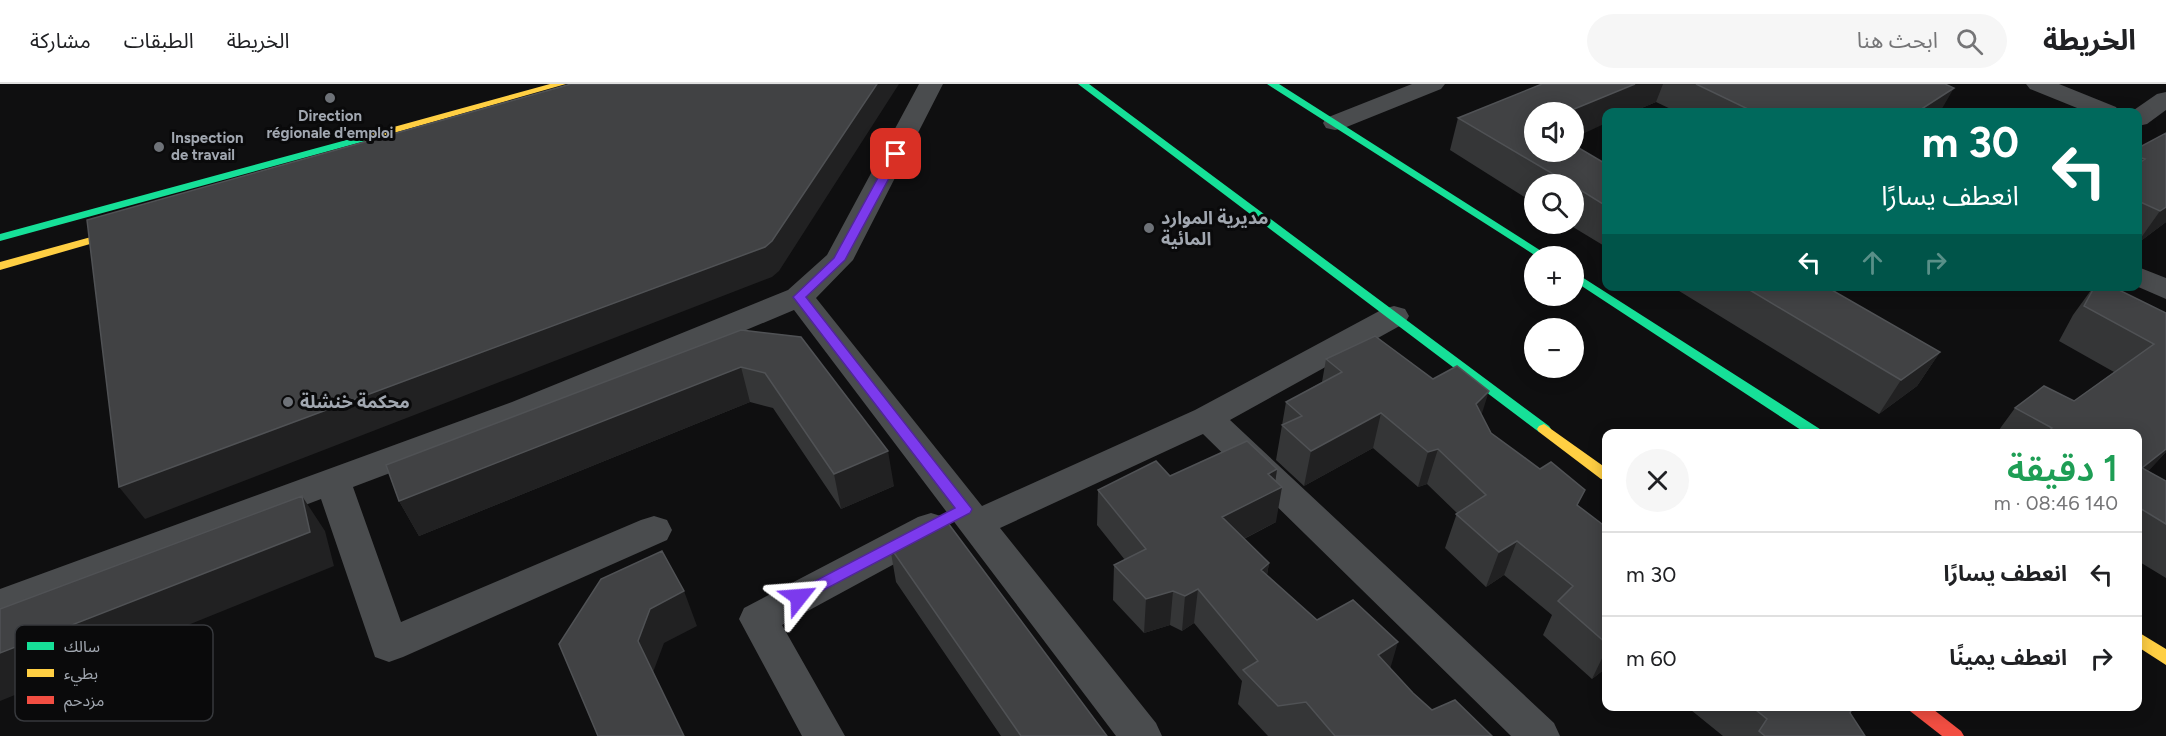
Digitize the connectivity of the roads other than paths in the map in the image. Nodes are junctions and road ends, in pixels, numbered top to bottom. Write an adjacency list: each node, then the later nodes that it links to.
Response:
1 (561, 84): 14 (street)
2 (931, 84): 20 (street)
3 (1083, 84): 21 (street)
4 (1272, 84): 11 (street)
5 (1433, 84): 11 (street)
6 (2038, 84): 8 (street)
7 (2166, 99): 9 (street)
8 (2097, 108)
9 (2142, 116)
10 (2142, 119): 12 (street)
11 (1335, 123): 15 (street)
12 (2166, 126)
13 (148, 224): 16 (street)
14 (0, 238)
15 (1527, 246)
16 (0, 266)
17 (2142, 278): 19 (street)
18 (1584, 282): 23 (street)
19 (2166, 290)
20 (799, 297): 25 (street); 26 (street)
21 (1394, 316): 22 (street); 24 (street)
22 (1207, 418): 26 (street); 34 (street)
23 (1810, 429)
24 (1602, 472)
25 (333, 481): 27 (street); 28 (street)
26 (970, 517): 32 (street); 33 (street)
27 (654, 530)
28 (0, 604)
29 (2142, 642): 30 (street)
30 (2166, 657)
31 (1922, 711): 35 (street)
32 (824, 736)
33 (1141, 736)
34 (1539, 736)
35 (1955, 736)

